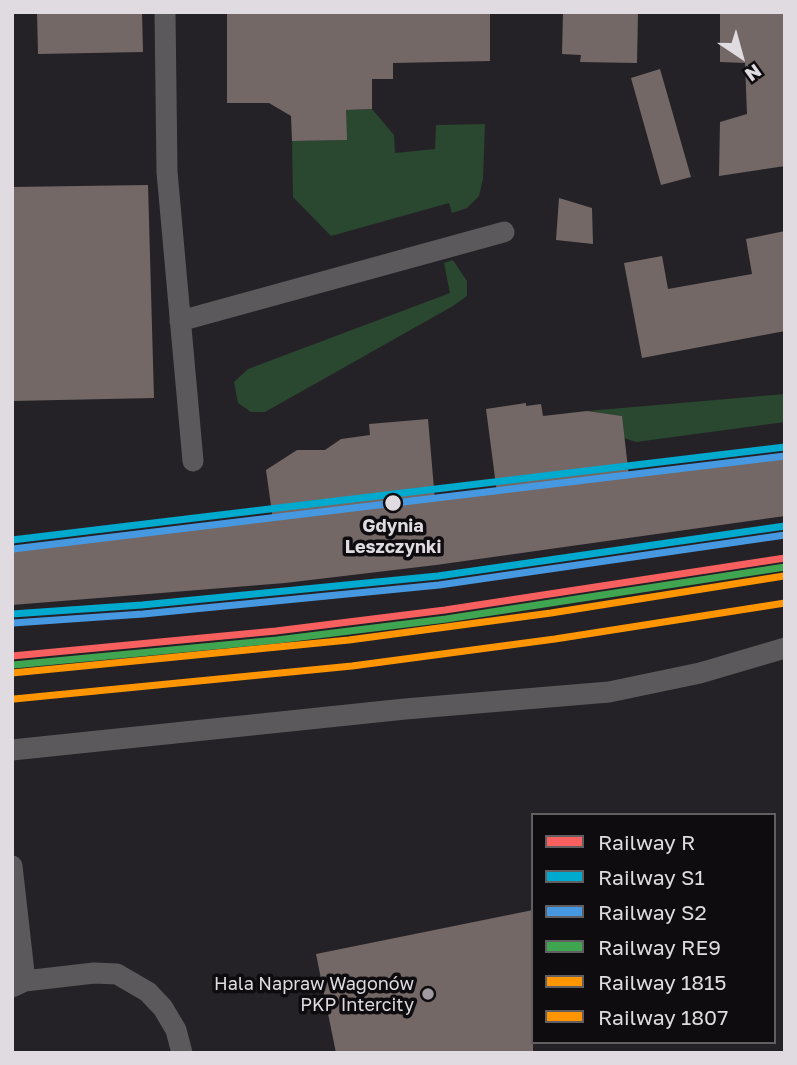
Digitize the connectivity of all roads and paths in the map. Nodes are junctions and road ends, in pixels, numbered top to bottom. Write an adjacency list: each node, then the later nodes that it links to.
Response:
1 (165, 12): 3 (lane)
2 (504, 232): 3 (lane)
3 (180, 321): 4 (lane)
4 (193, 461)
5 (785, 648): 6 (lane)
6 (12, 750)
7 (12, 866): 8 (lane)
8 (15, 923): 9 (lane)
9 (19, 984): 10 (lane)
10 (183, 1053)

